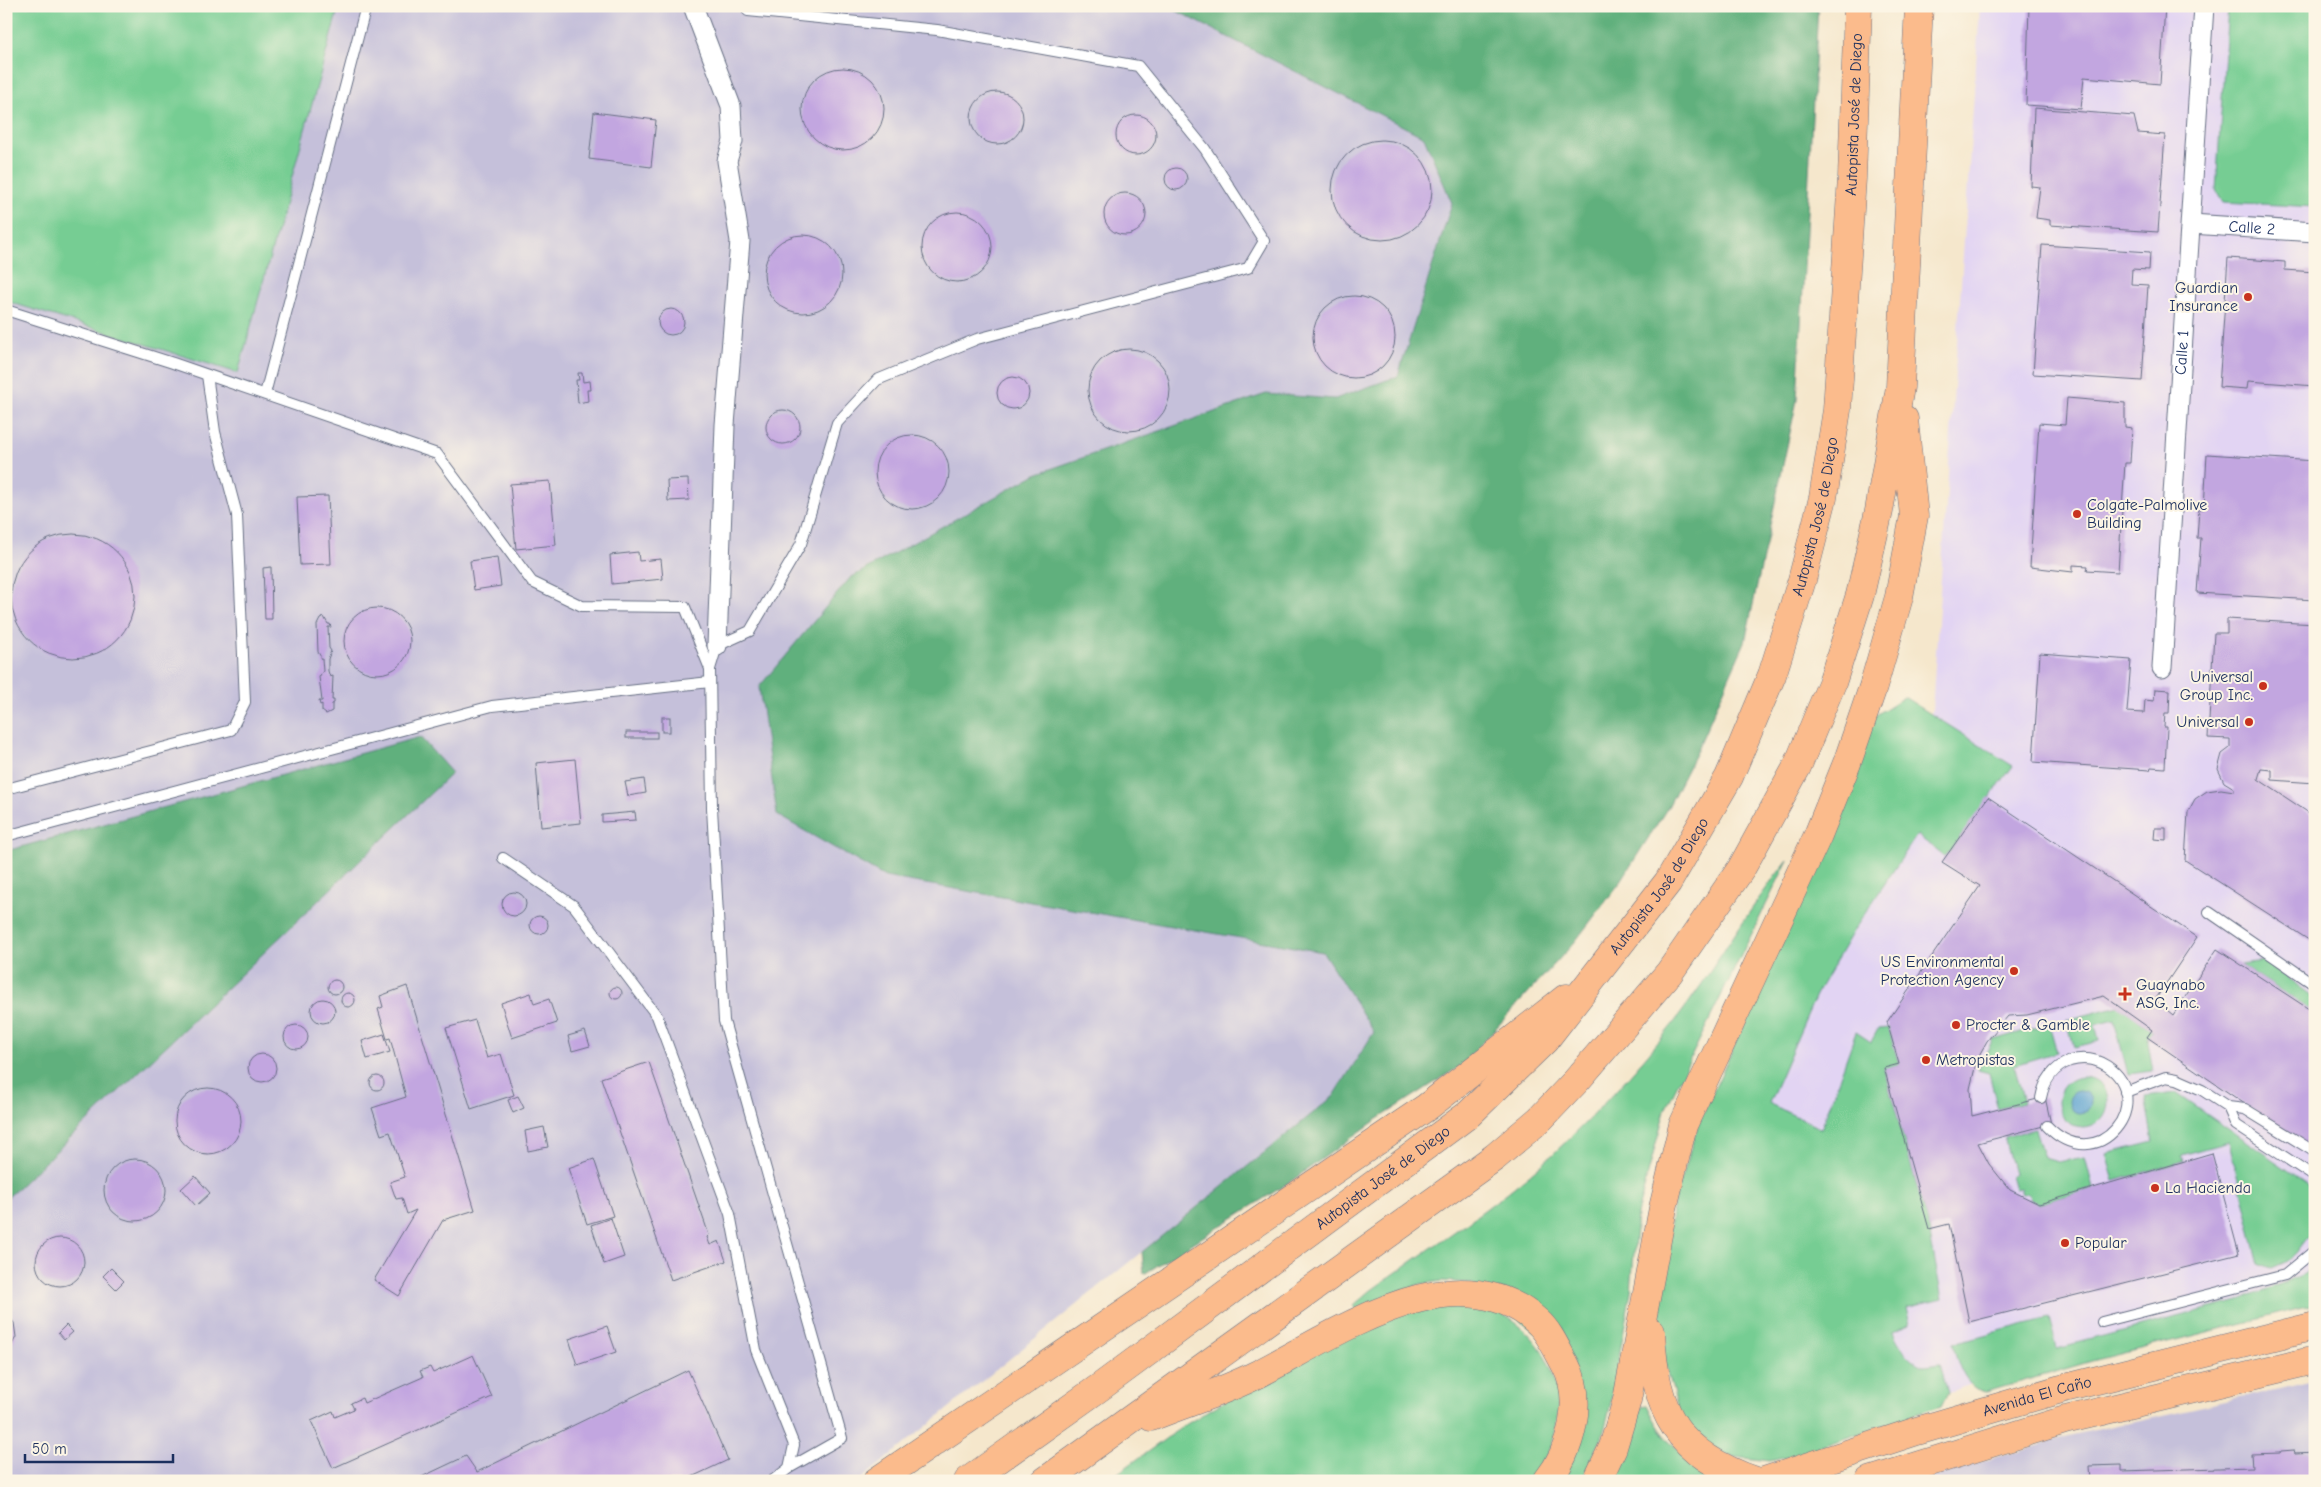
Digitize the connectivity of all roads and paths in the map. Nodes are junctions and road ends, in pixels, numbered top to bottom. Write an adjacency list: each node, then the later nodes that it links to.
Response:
1 (366, 6): 12 (lane)
2 (693, 6): 13 (street)
3 (1858, 6): 21 (main road, Autopista José de Diego)
4 (1919, 6): 11 (main road)
5 (2204, 6): 7 (street, Calle 1)
6 (748, 10): 13 (lane)
7 (2191, 224): 8 (street, Calle 2); 14 (street, Calle 1)
8 (2315, 232)
9 (6, 310): 10 (lane)
10 (207, 375): 12 (lane); 17 (lane)
11 (1900, 387): 30 (main road); 34 (main road)
12 (265, 394): 15 (lane)
13 (717, 646): 15 (lane)
14 (2162, 668)
15 (710, 669): 16 (lane)
16 (710, 682): 18 (lane); 35 (lane)
17 (6, 788)
18 (6, 836)
19 (503, 858): 35 (lane)
20 (2209, 912): 22 (lane)
21 (1589, 981): 37 (main road); 38 (main road, Autopista José de Diego)
22 (2315, 985)
23 (2125, 1092): 24 (lane); 25 (lane); 26 (lane)
24 (2041, 1098)
25 (2228, 1107): 27 (lane); 28 (lane)
26 (2047, 1126)
27 (2315, 1152)
28 (2315, 1177)
29 (2315, 1250): 31 (lane)
30 (1649, 1291): 41 (main road); 42 (main road)
31 (2102, 1322)
32 (2315, 1326): 43 (main road, Avenida El Caño)
33 (2315, 1360): 44 (main road, Avenida El Caño)
34 (1119, 1430): 39 (main road); 40 (main road)
35 (789, 1468): 36 (lane)
36 (772, 1481)
37 (877, 1481)
38 (968, 1481)
39 (1045, 1481)
40 (1547, 1481)
41 (1597, 1481)
42 (1756, 1481)
43 (1764, 1481)
44 (1869, 1481)

